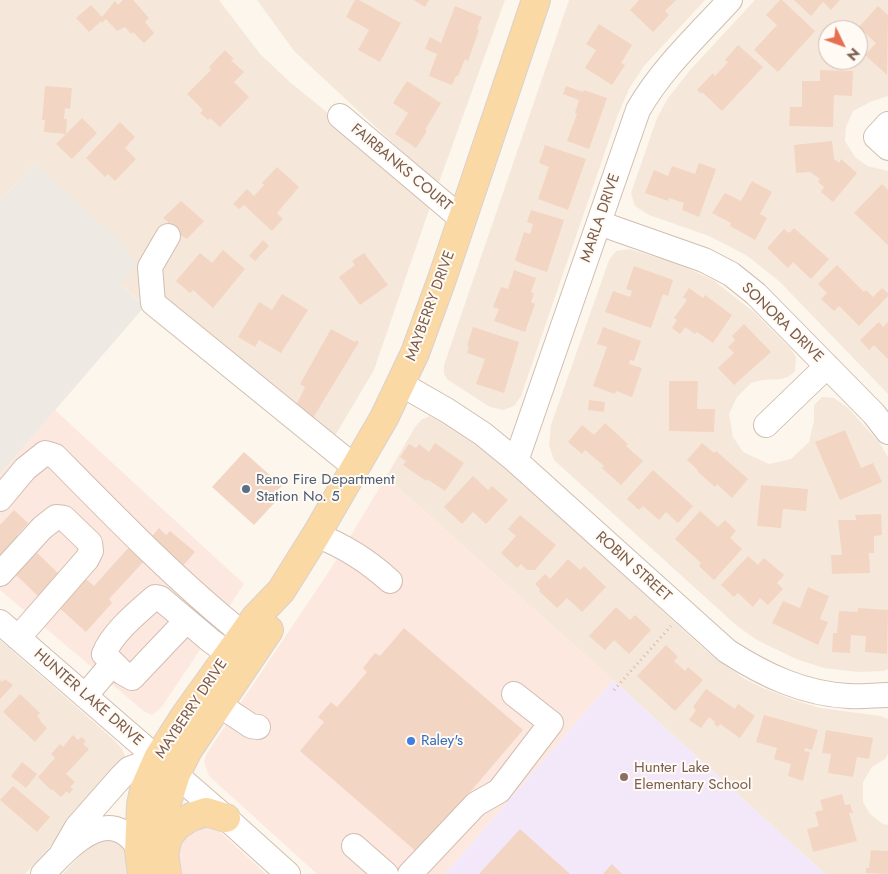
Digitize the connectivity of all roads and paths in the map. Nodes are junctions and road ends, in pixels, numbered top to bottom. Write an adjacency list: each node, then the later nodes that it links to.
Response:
1 (536, 0): 6 (main road, MAYBERRY DRIVE)
2 (730, 0): 7 (street, MARLA DRIVE)
3 (340, 116): 6 (street, FAIRBANKS COURT)
4 (888, 124): 5 (street)
5 (888, 148)
6 (462, 219): 10 (main road, MAYBERRY DRIVE)
7 (599, 223): 9 (street, SONORA DRIVE); 13 (street, MARLA DRIVE)
8 (168, 236): 14 (street)
9 (827, 366): 11 (street); 12 (street, SONORA DRIVE)
10 (401, 384): 13 (street, ROBIN STREET); 14 (main road, MAYBERRY DRIVE)
11 (766, 425)
12 (888, 432)
13 (516, 461): 20 (street, ROBIN STREET)
14 (356, 468): 16 (main road, MAYBERRY DRIVE)
15 (0, 498): 24 (street)
16 (316, 536): 18 (street); 19 (main road, MAYBERRY DRIVE)
17 (0, 574): 23 (street)
18 (390, 581)
19 (281, 590): 24 (main road, MAYBERRY DRIVE); 30 (main road, MAYBERRY DRIVE)
20 (684, 613): 26 (path); 28 (street, ROBIN STREET)
21 (186, 620): 24 (street); 25 (street); 25 (street)
22 (0, 622): 23 (street, HUNTER LAKE DRIVE)
23 (18, 638): 29 (street, HUNTER LAKE DRIVE)
24 (236, 644): 32 (main road, MAYBERRY DRIVE)
25 (113, 663): 29 (street)
26 (614, 690)
27 (514, 694): 41 (street)
28 (888, 695)
29 (85, 696): 32 (street, HUNTER LAKE DRIVE)
30 (218, 704): 31 (street); 32 (main road, MAYBERRY DRIVE)
31 (258, 727)
32 (167, 766): 33 (street, HUNTER LAKE DRIVE); 35 (street); 36 (main road, MAYBERRY DRIVE)
33 (226, 818): 36 (main road); 39 (street, HUNTER LAKE DRIVE)
34 (354, 846): 40 (street)
35 (62, 853): 36 (street); 37 (street)
36 (156, 859): 38 (main road, MAYBERRY DRIVE)
37 (43, 874)
38 (142, 874)
39 (288, 874)
40 (386, 874)
41 (410, 874)

